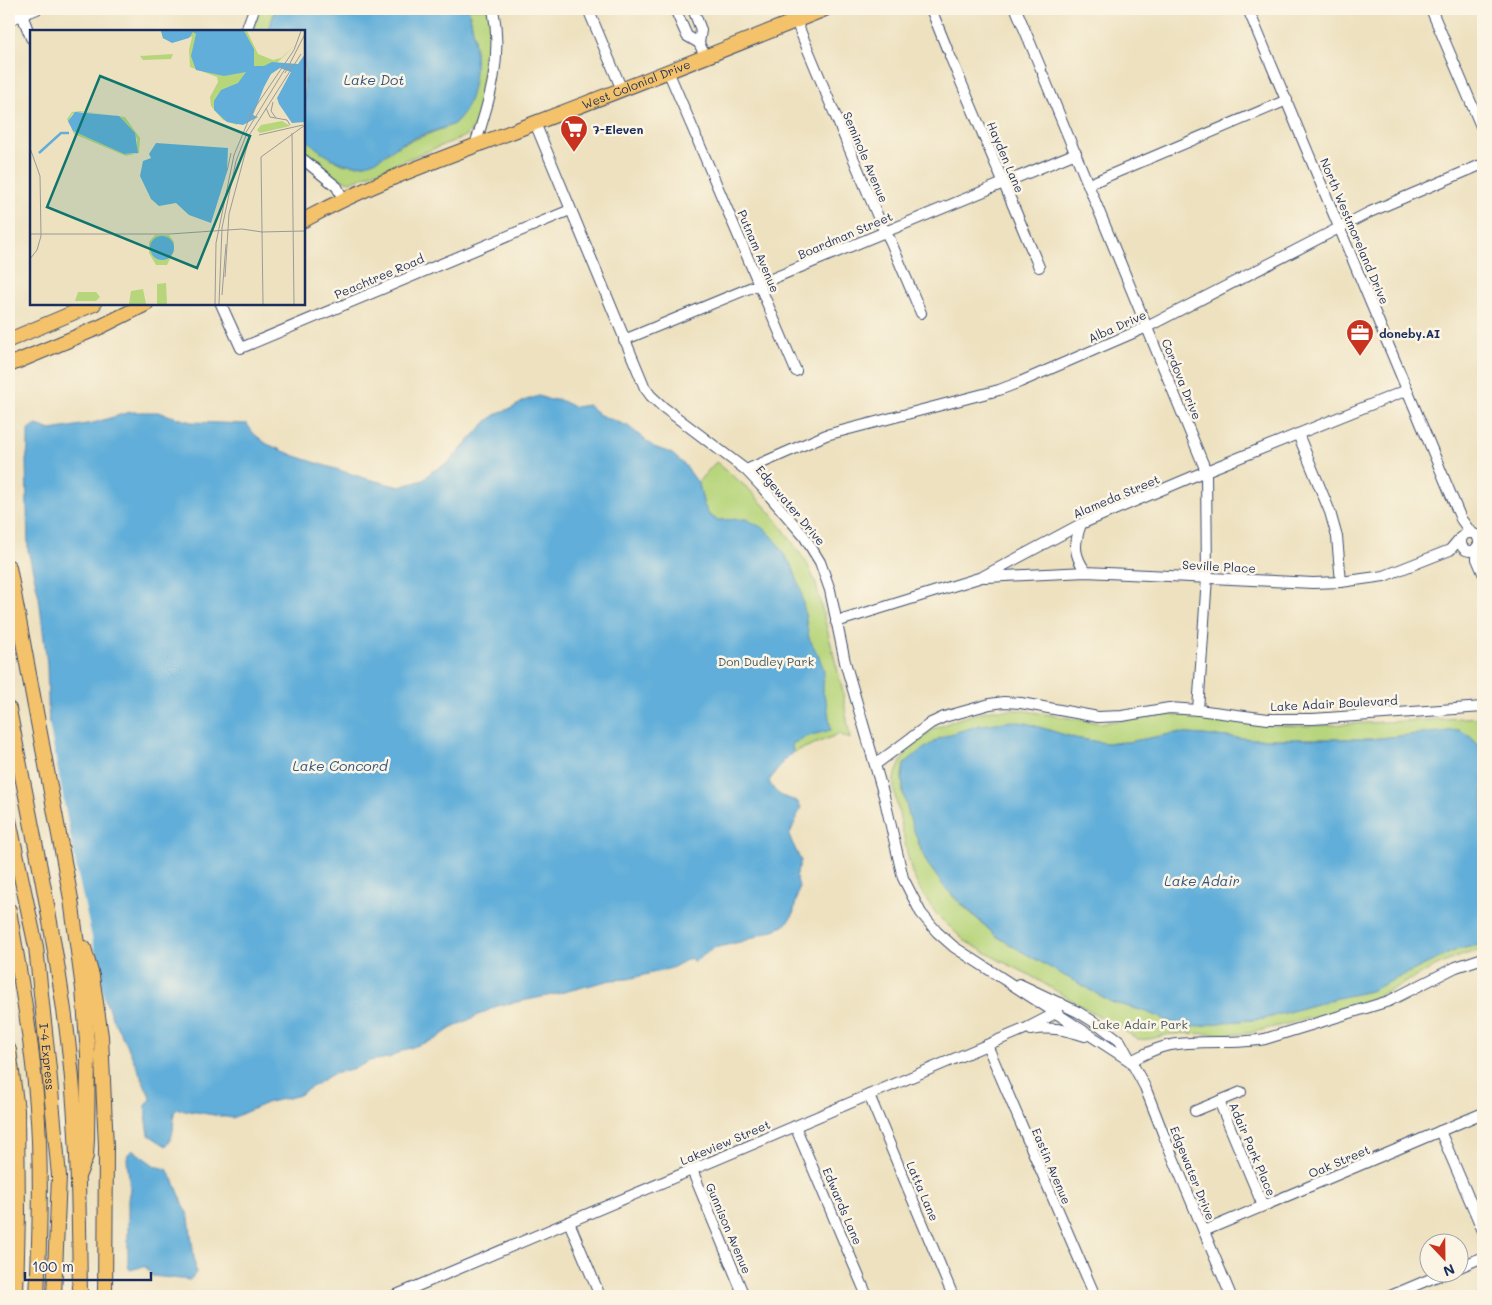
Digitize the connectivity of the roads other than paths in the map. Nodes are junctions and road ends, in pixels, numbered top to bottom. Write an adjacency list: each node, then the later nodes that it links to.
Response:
1 (37, 9): 12 (street)
2 (254, 9): 15 (street)
3 (493, 9): 24 (street)
4 (588, 9): 20 (street)
5 (675, 9): 17 (street)
6 (693, 9): 17 (street)
7 (824, 9): 14 (highway, West Colonial Drive)
8 (931, 9): 28 (street, Hayden Lane)
9 (1016, 9): 25 (street, Cordova Drive)
10 (1248, 9): 21 (street, North Westmoreland Drive)
11 (1432, 9): 23 (street)
12 (22, 15): 13 (street); 16 (street)
13 (9, 20)
14 (796, 21): 18 (highway, West Colonial Drive); 35 (street, Seminole Avenue)
15 (246, 30)
16 (30, 35)
17 (699, 42): 18 (street)
18 (705, 56): 19 (highway, West Colonial Drive)
19 (668, 71): 20 (highway, West Colonial Drive); 37 (street, Putnam Avenue)
20 (622, 90): 22 (highway, West Colonial Drive)
21 (1286, 100): 29 (street); 34 (street, North Westmoreland Drive)
22 (535, 123): 24 (highway, West Colonial Drive); 31 (street, Edgewater Drive)
23 (1483, 131)
24 (475, 145): 30 (highway, West Colonial Drive)
25 (1076, 153): 28 (street, Boardman Street); 29 (street, Cordova Drive)
26 (305, 161): 30 (street)
27 (1483, 164): 34 (street, Alba Drive)
28 (1003, 183): 35 (street, Boardman Street); 36 (street, Hayden Lane)
29 (1089, 184): 42 (street, Cordova Drive)
30 (339, 201): 32 (highway, West Colonial Drive); 33 (highway, West Colonial Drive)
31 (570, 210): 40 (street, Peachtree Road); 44 (street, Edgewater Drive)
32 (305, 212)
33 (305, 219)
34 (1339, 227): 42 (street, Alba Drive); 49 (street, North Westmoreland Drive)
35 (885, 231): 37 (street, Boardman Street); 41 (street, Seminole Avenue)
36 (1039, 267)
37 (760, 285): 44 (street, Boardman Street); 48 (street, Putnam Avenue)
38 (92, 305): 43 (highway)
39 (144, 305): 45 (highway)
40 (222, 305)
41 (921, 313)
42 (1147, 326): 51 (street, Alba Drive); 52 (street, Cordova Drive)
43 (9, 340)
44 (624, 340): 51 (street, Edgewater Drive)
45 (25, 358): 46 (highway); 47 (highway)
46 (9, 365)
47 (9, 370)
48 (796, 371)
49 (1407, 390): 50 (street, Alameda Street); 54 (street, North Westmoreland Drive)
50 (1298, 434): 52 (street, Alameda Street); 62 (street)
51 (746, 470): 63 (street, Edgewater Drive)
52 (1206, 470): 53 (street, Alameda Street); 61 (street, Cordova Drive)
53 (1081, 524): 58 (street); 60 (street, Alameda Street)
54 (1470, 534): 55 (street); 55 (street); 56 (street, Seville Place)
55 (1474, 547): 56 (street, Seville Place); 59 (street)
56 (1450, 550): 62 (street, Seville Place)
57 (9, 567): 69 (highway)
58 (1086, 572): 60 (street, Seville Place); 61 (street, Seville Place)
59 (1483, 573)
60 (982, 577): 63 (street, Alameda Street)
61 (1207, 577): 62 (street, Seville Place); 66 (street, Cordova Drive)
62 (1341, 582)
63 (836, 622): 67 (street, Edgewater Drive)
64 (1483, 708): 66 (street, Lake Adair Boulevard)
65 (9, 709): 88 (highway)
66 (1198, 710): 67 (street, Lake Adair Boulevard)
67 (876, 764): 72 (street, Edgewater Drive)
68 (9, 820): 98 (highway, I-4 Express)
69 (71, 899): 88 (highway); 100 (highway)
70 (9, 910): 97 (highway, I-4 Express)
71 (1483, 958): 79 (street)
72 (1002, 977): 73 (street, Edgewater Drive); 74 (street, Edgewater Drive)
73 (1061, 1003): 74 (street, Lakeview Street); 79 (street, Edgewater Drive)
74 (1054, 1012): 75 (street, Lakeview Street); 76 (street, Edgewater Drive)
75 (1016, 1033): 76 (street); 77 (street, Lakeview Street)
76 (1100, 1041): 79 (street, Edgewater Drive)
77 (987, 1045): 81 (street, Lakeview Street); 106 (street, Eastin Avenue)
78 (9, 1050): 96 (highway)
79 (1130, 1061): 92 (street, Edgewater Drive)
80 (1240, 1092): 82 (street)
81 (869, 1095): 85 (street, Lakeview Street); 105 (street, Latta Lane)
82 (1219, 1101): 83 (street); 89 (street, Adair Park Place)
83 (1195, 1111)
84 (1483, 1113): 86 (street, Oak Street)
85 (795, 1126): 87 (street, Lakeview Street); 104 (street, Edwards Lane)
86 (1440, 1131): 89 (street, Oak Street); 91 (street)
87 (692, 1170): 90 (street, Lakeview Street); 103 (street, Gunnison Avenue)
88 (79, 1174): 99 (highway)
89 (1263, 1206): 92 (street, Oak Street)
90 (569, 1222): 101 (street, Lakeview Street); 102 (street)
91 (1483, 1230)
92 (1204, 1231): 107 (street, Edgewater Drive)
93 (1483, 1257): 94 (street)
94 (1470, 1263)
95 (1423, 1282): 108 (street)
96 (16, 1296)
97 (38, 1296)
98 (54, 1296)
99 (80, 1296)
100 (105, 1296)
101 (394, 1296)
102 (600, 1296)
103 (744, 1296)
104 (867, 1296)
105 (953, 1296)
106 (1095, 1296)
107 (1230, 1296)
108 (1390, 1296)

